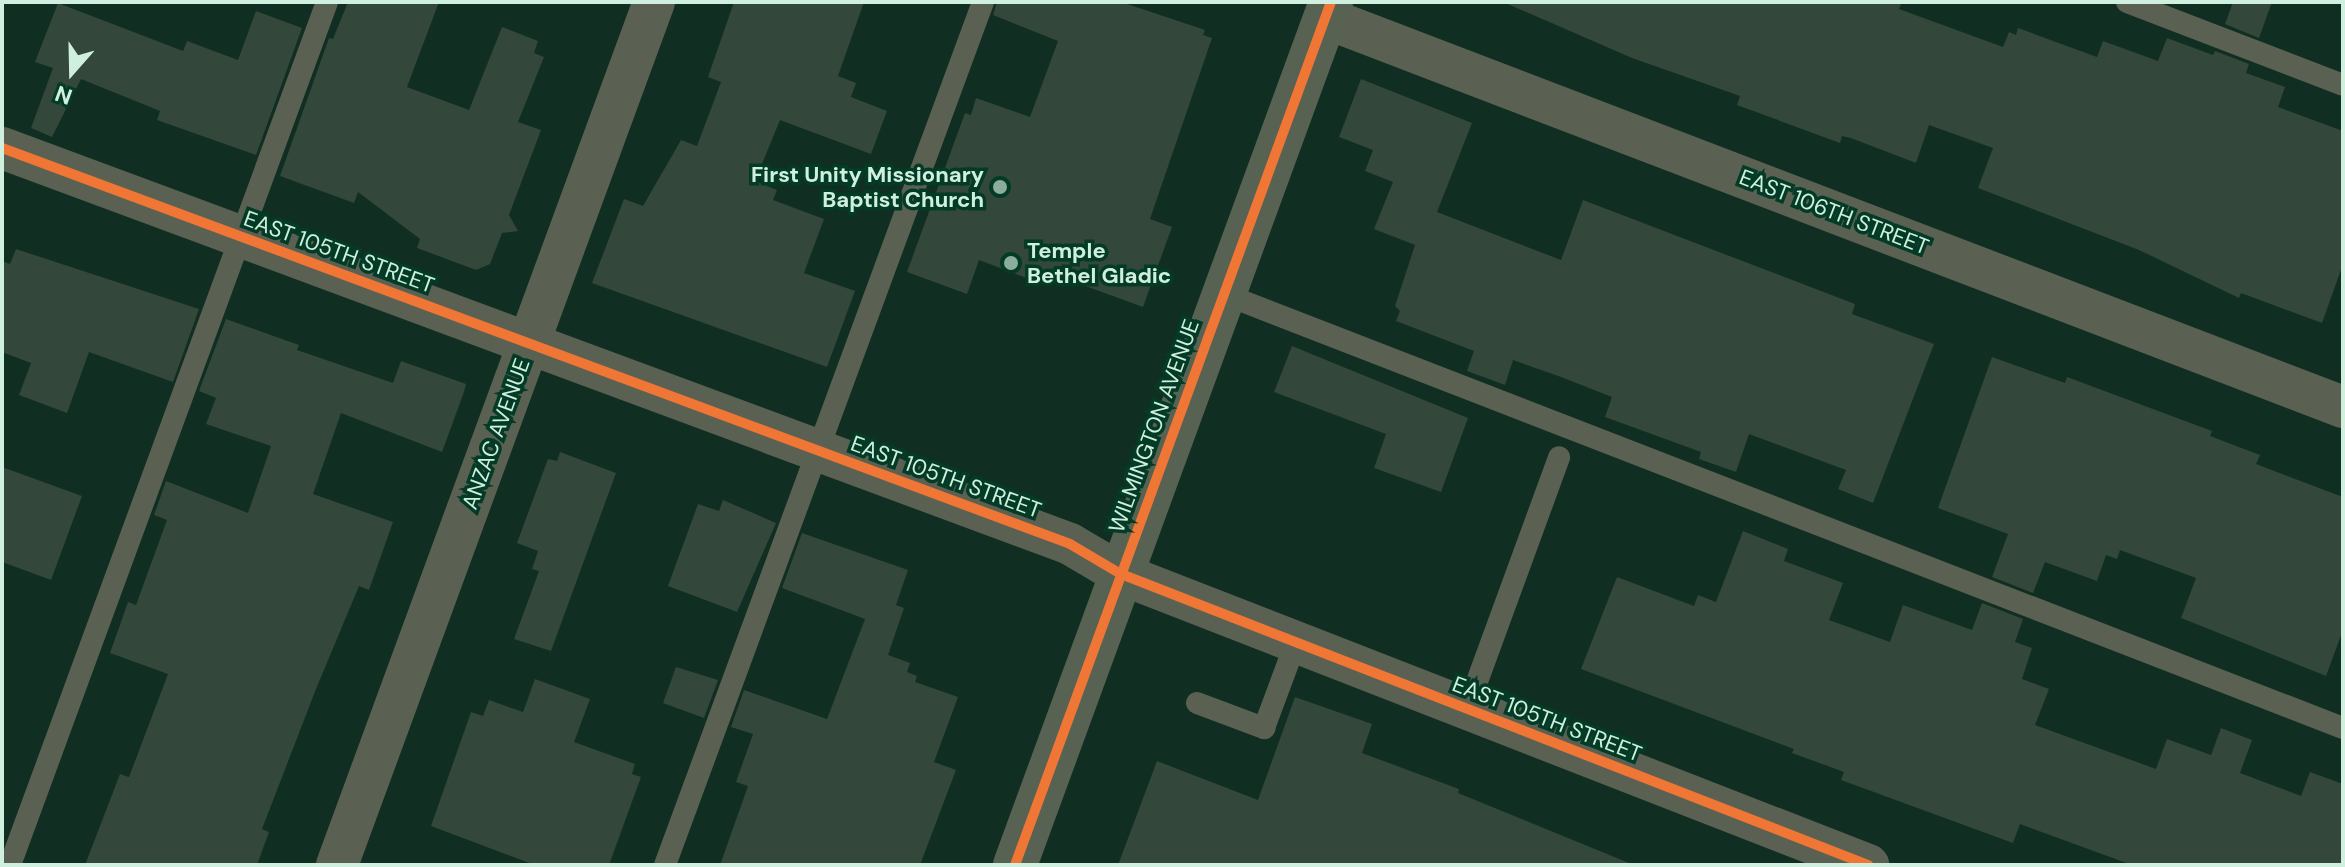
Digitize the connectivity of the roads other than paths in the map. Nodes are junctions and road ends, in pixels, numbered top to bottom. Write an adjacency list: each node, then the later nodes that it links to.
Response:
1 (327, 2): 8 (lane)
2 (654, 2): 10 (street, ANZAC AVENUE)
3 (983, 2): 12 (lane)
4 (2127, 2): 6 (lane)
5 (1328, 10): 9 (main road, WILMINGTON AVENUE); 11 (street, EAST 106TH STREET)
6 (2343, 85)
7 (2, 148): 8 (street, EAST 105TH STREET)
8 (242, 238): 10 (street, EAST 105TH STREET); 20 (lane)
9 (1224, 294): 14 (main road, WILMINGTON AVENUE); 18 (lane)
10 (529, 344): 12 (street, EAST 105TH STREET); 21 (street, ANZAC AVENUE)
11 (2343, 407)
12 (818, 452): 14 (street, EAST 105TH STREET); 22 (lane)
13 (1559, 457): 17 (lane)
14 (1121, 574): 15 (street, EAST 105TH STREET); 19 (main road, WILMINGTON AVENUE)
15 (1296, 642): 16 (lane); 17 (street, EAST 105TH STREET)
16 (1197, 703)
17 (1467, 709): 23 (street, EAST 105TH STREET)
18 (2343, 728)
19 (1027, 861)
20 (10, 865)
21 (337, 865)
22 (665, 865)
23 (1868, 865)

